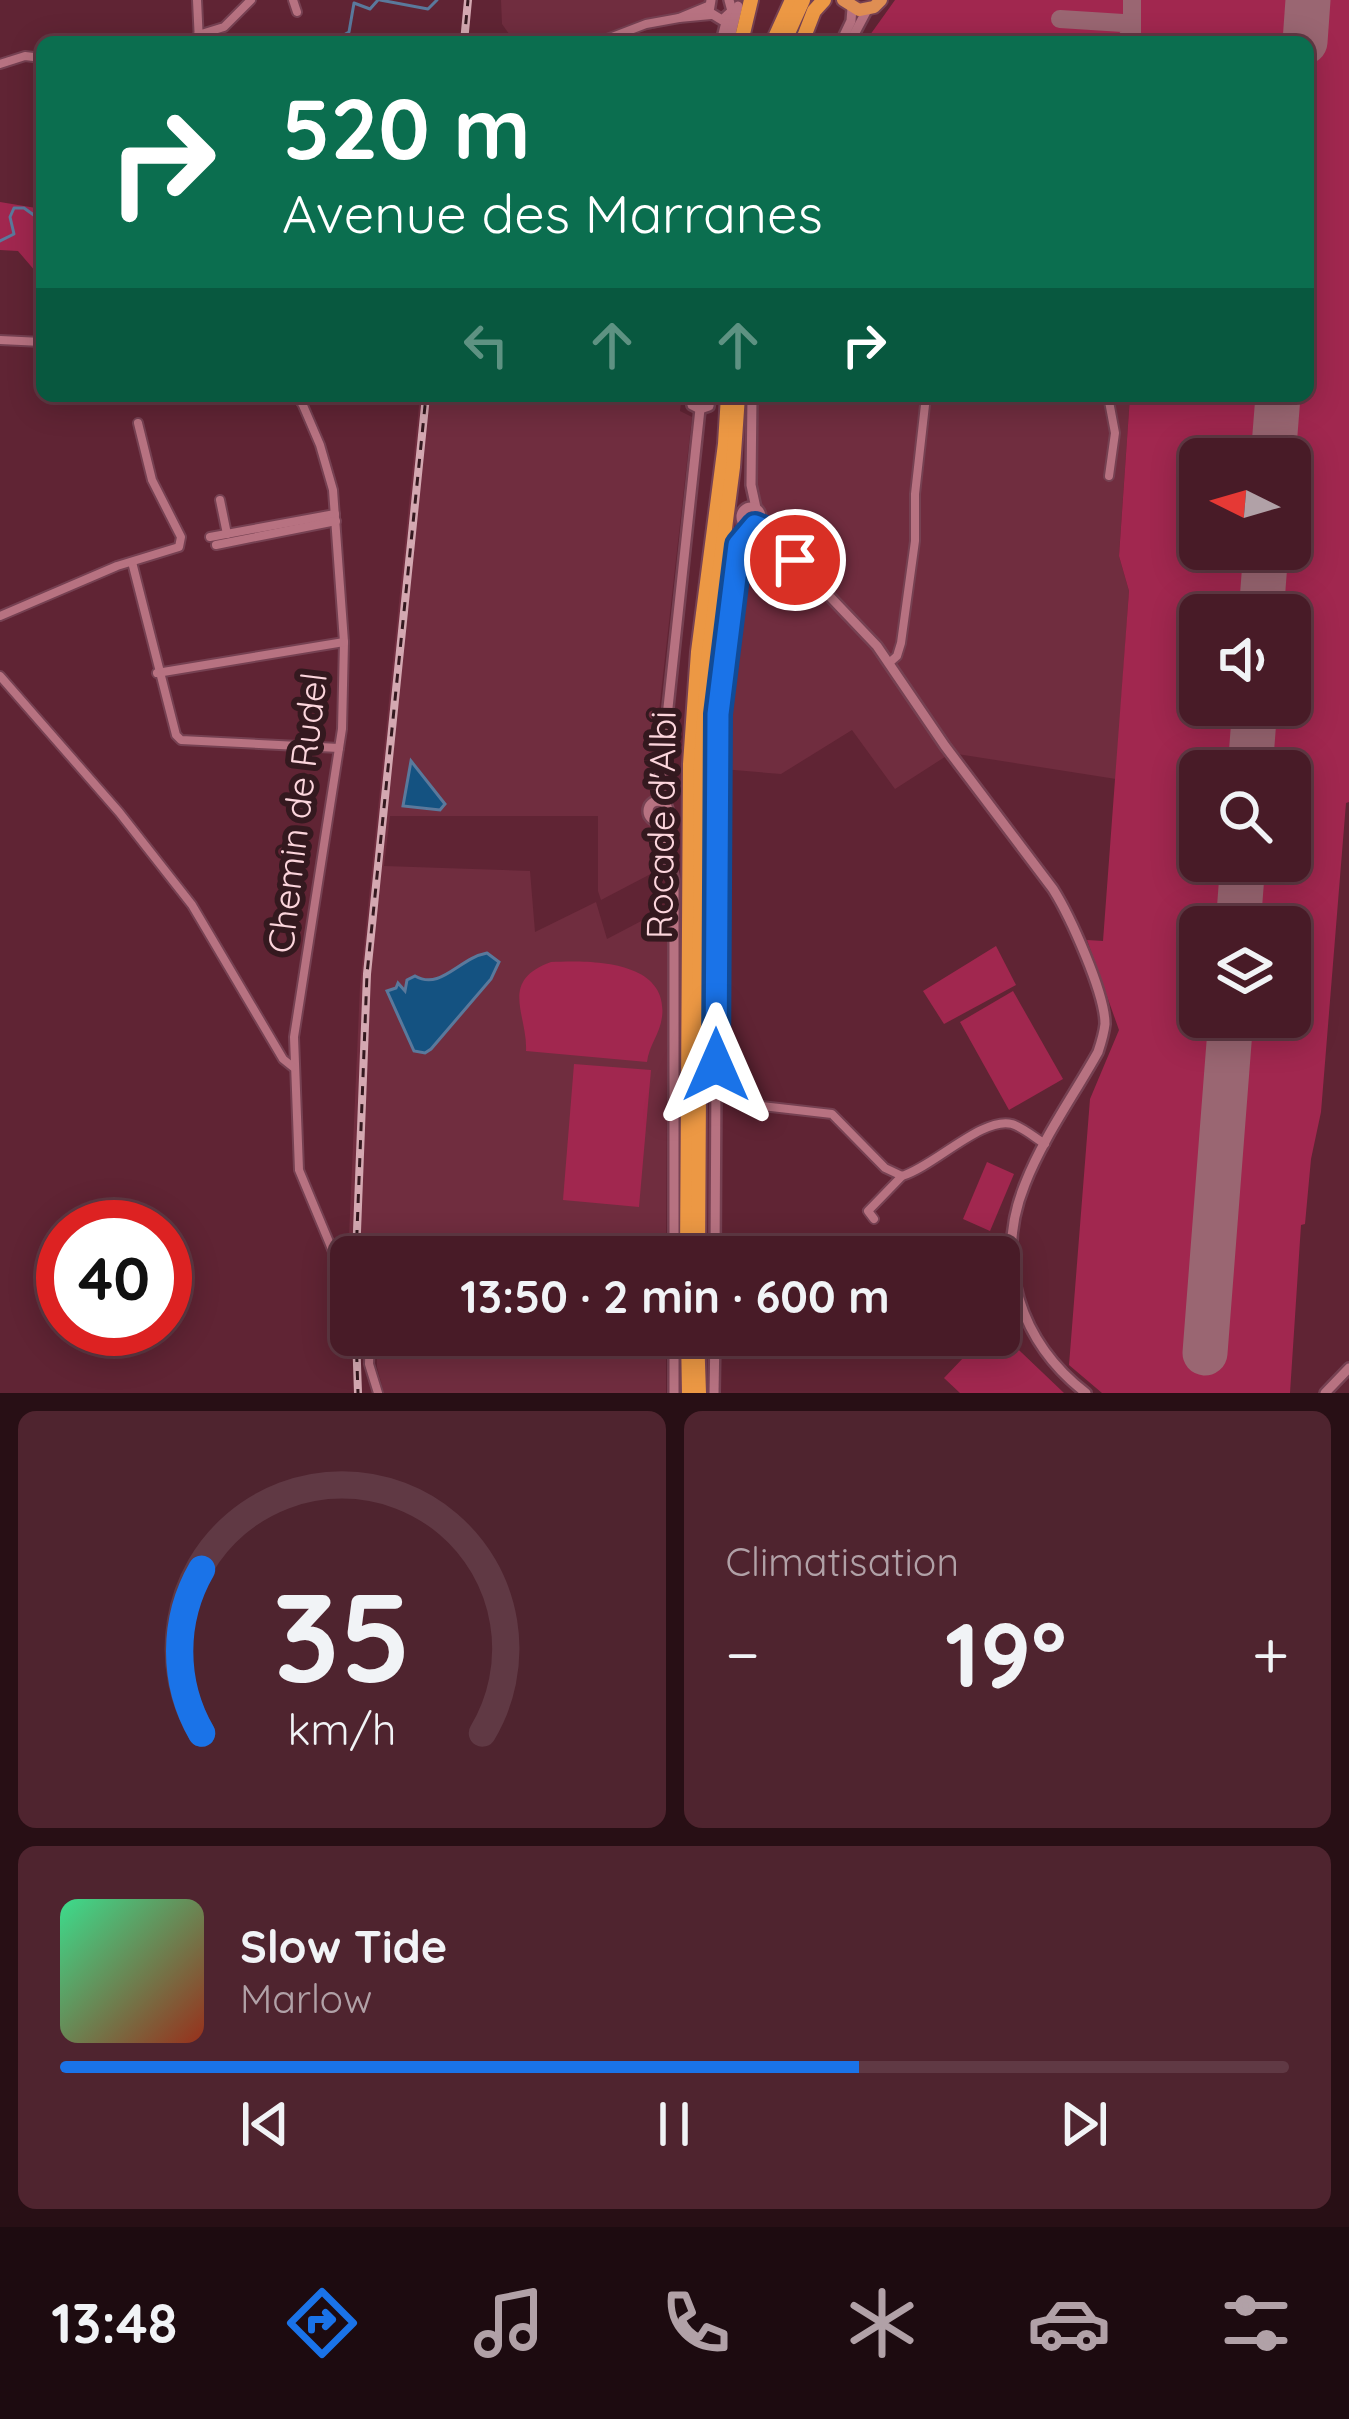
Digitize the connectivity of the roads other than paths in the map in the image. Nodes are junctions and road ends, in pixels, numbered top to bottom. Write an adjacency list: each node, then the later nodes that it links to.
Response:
1 (196, 0): 13 (street)
2 (251, 0): 14 (street)
3 (293, 0): 11 (street)
4 (733, 0): 12 (street); 16 (street)
5 (752, 0): 17 (highway)
6 (792, 0): 18 (highway)
7 (803, 0): 19 (highway)
8 (824, 0): 20 (highway)
9 (881, 0): 10 (main road)
10 (854, 6): 21 (street)
11 (297, 12)
12 (715, 12): 15 (street)
13 (199, 36)
14 (204, 36)
15 (615, 36)
16 (724, 36)
17 (743, 36)
18 (776, 36)
19 (787, 36)
20 (804, 36)
21 (847, 36)
22 (36, 57): 23 (street)
23 (0, 64)
24 (0, 340): 25 (street)
25 (36, 342)
26 (301, 402): 38 (street, Chemin de Rudel)
27 (692, 402): 34 (street)
28 (709, 402): 34 (street)
29 (727, 402): 54 (highway, Rocade d'Albi)
30 (738, 402): 55 (highway, Rocade d'Albi)
31 (752, 402): 39 (street)
32 (925, 402): 44 (street)
33 (1109, 402): 36 (street)
34 (700, 410): 53 (street)
35 (138, 423): 41 (street)
36 (1109, 476)
37 (220, 500): 40 (street)
38 (336, 517): 40 (street); 40 (street); 43 (street, Chemin de Rudel)
39 (753, 520): 44 (street); 49 (street)
40 (227, 534)
41 (132, 562): 42 (street); 45 (street)
42 (0, 616)
43 (344, 642): 45 (street); 47 (street, Chemin de Rudel)
44 (889, 663): 50 (street)
45 (157, 673): 47 (street)
46 (0, 676): 48 (street)
47 (339, 748): 48 (street, Chemin de Rudel)
48 (295, 1068): 57 (street, Chemin de Rudel)
49 (716, 1094): 51 (street); 56 (street)
50 (1046, 1144): 51 (street); 69 (street)
51 (902, 1176): 52 (street)
52 (874, 1219)
53 (674, 1236)
54 (687, 1236)
55 (698, 1236)
56 (715, 1236)
57 (330, 1244)
58 (370, 1356): 64 (street)
59 (674, 1356): 65 (street)
60 (688, 1356): 66 (highway)
61 (698, 1356): 67 (highway)
62 (715, 1356): 68 (street)
63 (1349, 1368): 70 (street)
64 (378, 1393)
65 (674, 1393)
66 (688, 1393)
67 (699, 1393)
68 (714, 1393)
69 (1086, 1393)
70 (1324, 1393)

